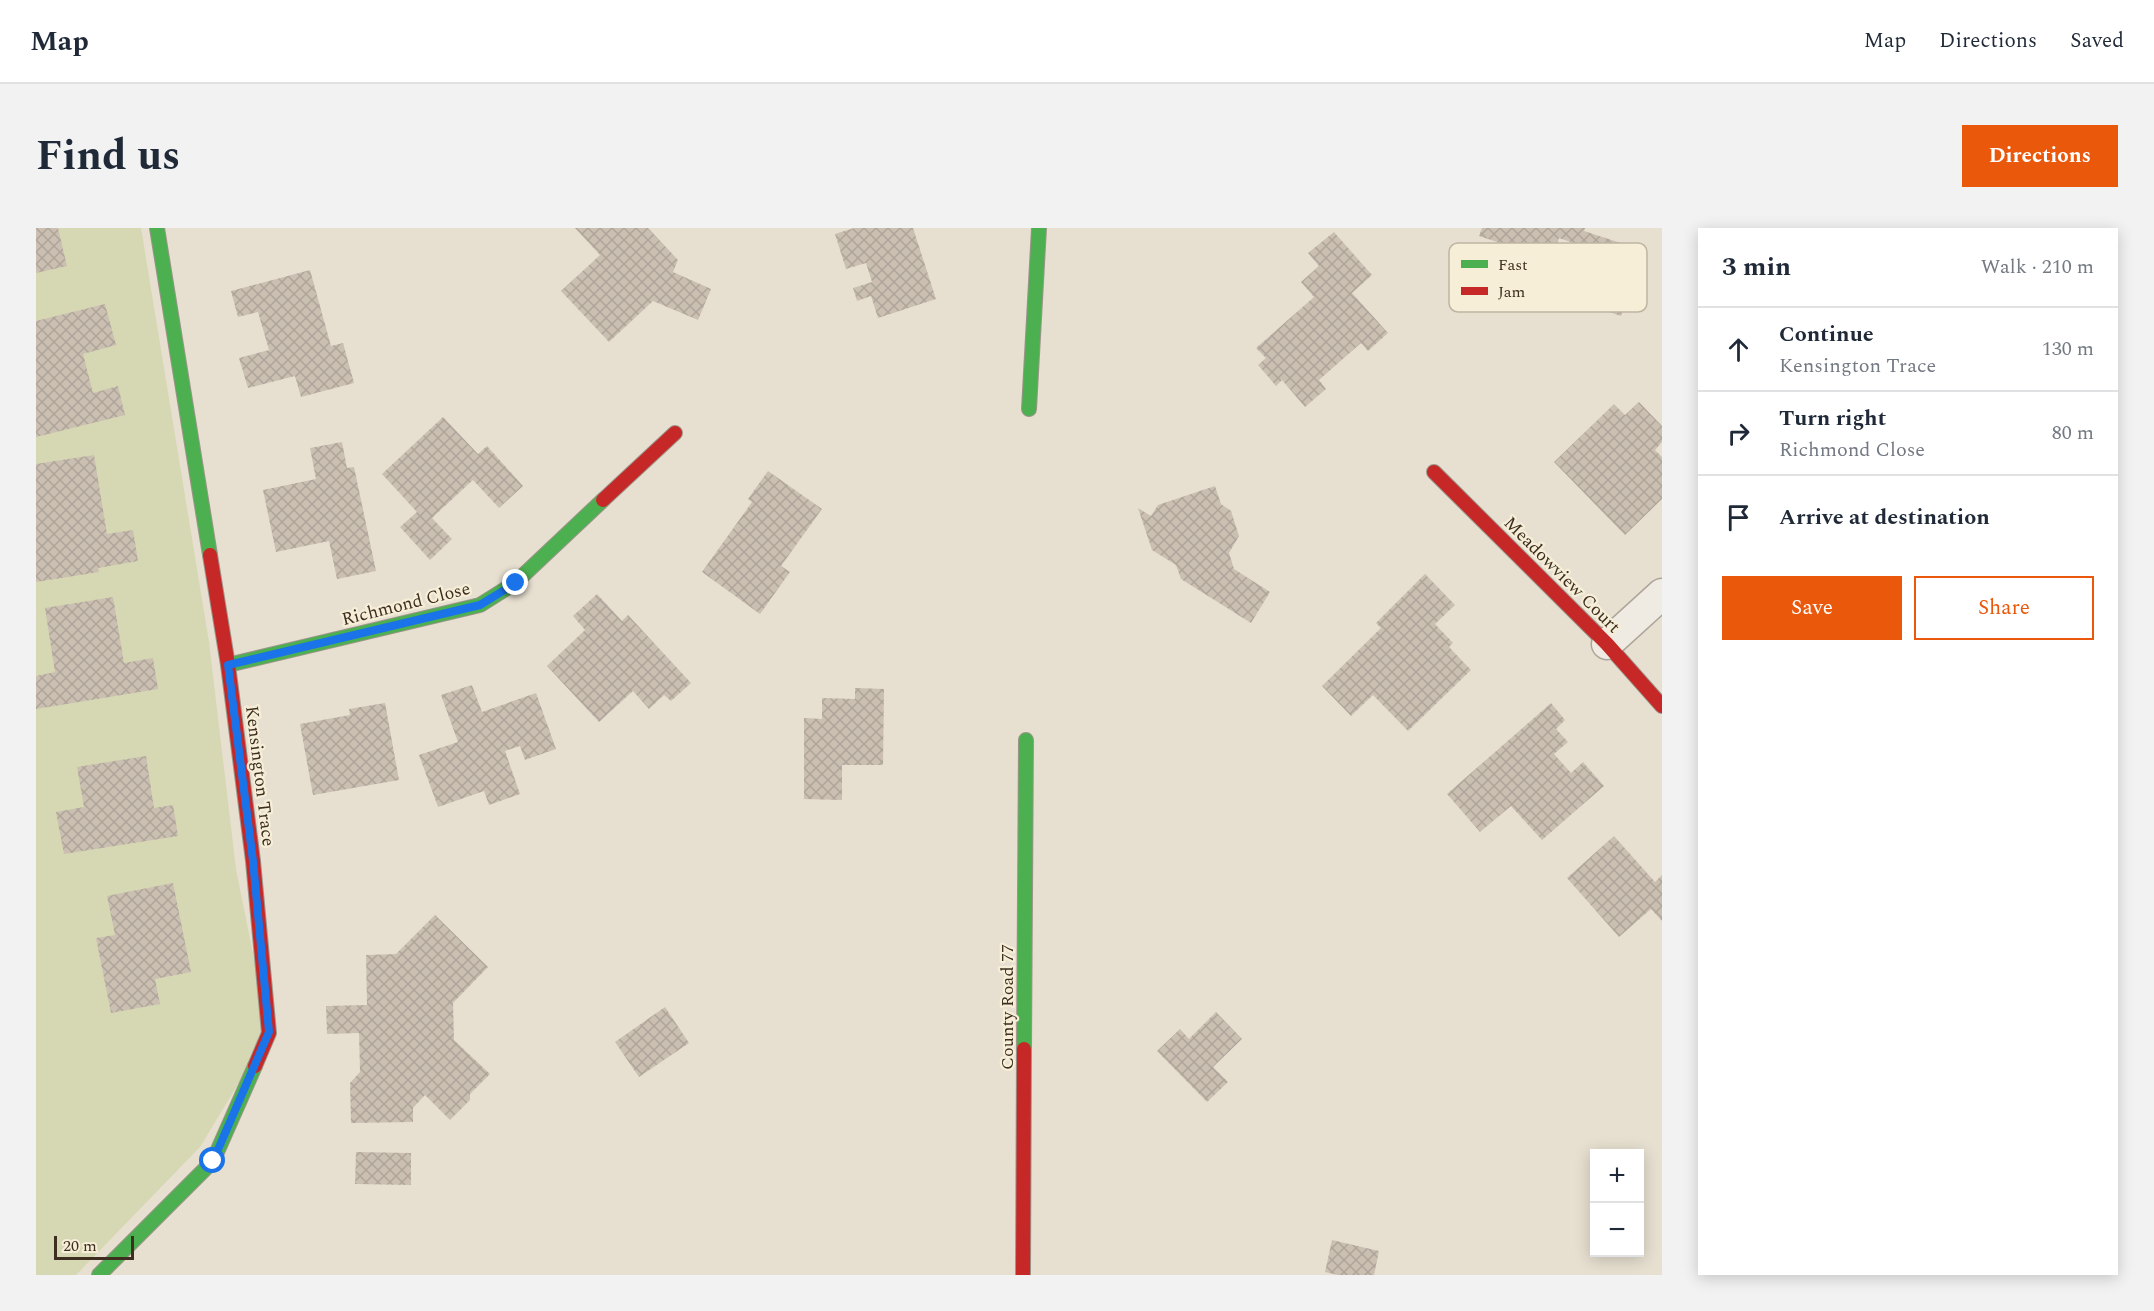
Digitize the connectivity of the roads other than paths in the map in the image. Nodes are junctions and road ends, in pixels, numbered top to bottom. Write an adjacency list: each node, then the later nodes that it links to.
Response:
1 (157, 228): 8 (street, Kensington Trace)
2 (1039, 228): 3 (street)
3 (1029, 409)
4 (675, 433): 8 (street, Richmond Close)
5 (1434, 472): 7 (street, Meadowview Court)
6 (1662, 594): 7 (street)
7 (1607, 644): 9 (street, Meadowview Court)
8 (228, 665): 11 (street, Kensington Trace)
9 (1662, 706)
10 (1026, 740): 12 (street, County Road 77)
11 (99, 1275)
12 (1023, 1275)

